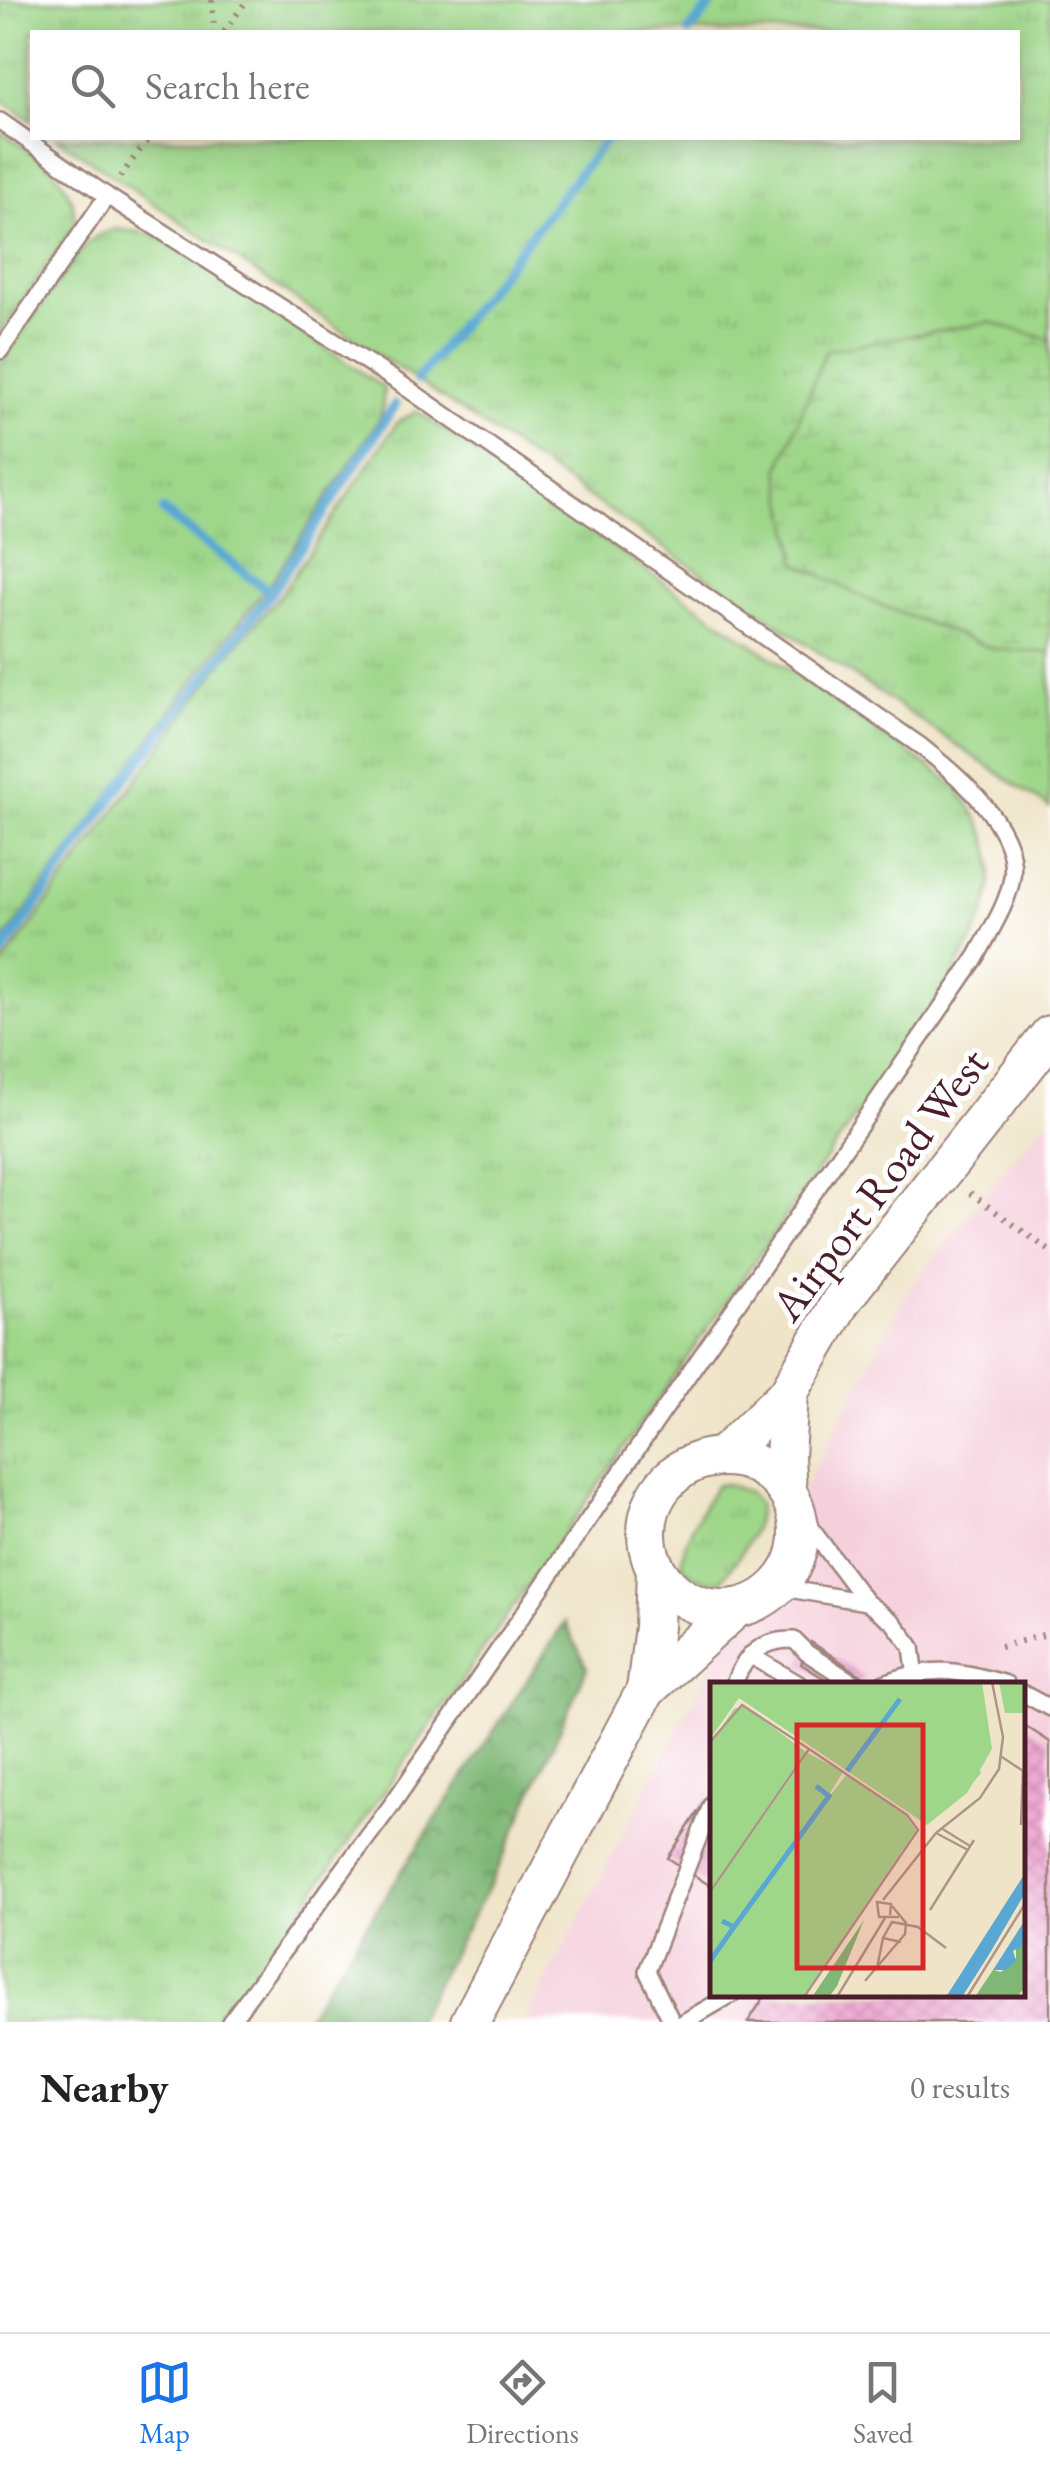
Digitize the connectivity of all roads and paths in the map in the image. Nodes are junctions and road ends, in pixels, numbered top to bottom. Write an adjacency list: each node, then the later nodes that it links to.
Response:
1 (212, 0): 3 (path)
2 (247, 0): 4 (path)
3 (214, 30)
4 (225, 30)
5 (0, 121): 8 (lane)
6 (148, 140): 7 (path)
7 (118, 180)
8 (107, 196): 9 (lane); 33 (lane)
9 (0, 351)
10 (1050, 1035): 11 (street, Airport Road West)
11 (942, 1171): 12 (path); 13 (street, Airport Road West)
12 (1050, 1251)
13 (789, 1392): 14 (street, Airport Road West); 15 (street, Airport Road West)
14 (722, 1457): 15 (street); 16 (street)
15 (791, 1499): 17 (street); 18 (lane)
16 (656, 1570): 19 (street); 28 (street)
17 (777, 1586): 18 (lane); 19 (street)
18 (866, 1602): 23 (lane)
19 (736, 1608): 28 (street)
20 (1050, 1633): 21 (path)
21 (1000, 1647)
22 (750, 1655): 24 (lane); 25 (lane); 26 (lane)
23 (917, 1678): 27 (lane)
24 (735, 1682)
25 (795, 1682)
26 (852, 1682)
27 (997, 1682)
28 (646, 1690): 34 (street)
29 (1025, 1694): 30 (lane)
30 (1050, 1708)
31 (710, 1808): 35 (lane)
32 (727, 1997): 36 (lane)
33 (230, 2022)
34 (470, 2022)
35 (672, 2022)
36 (684, 2022)

